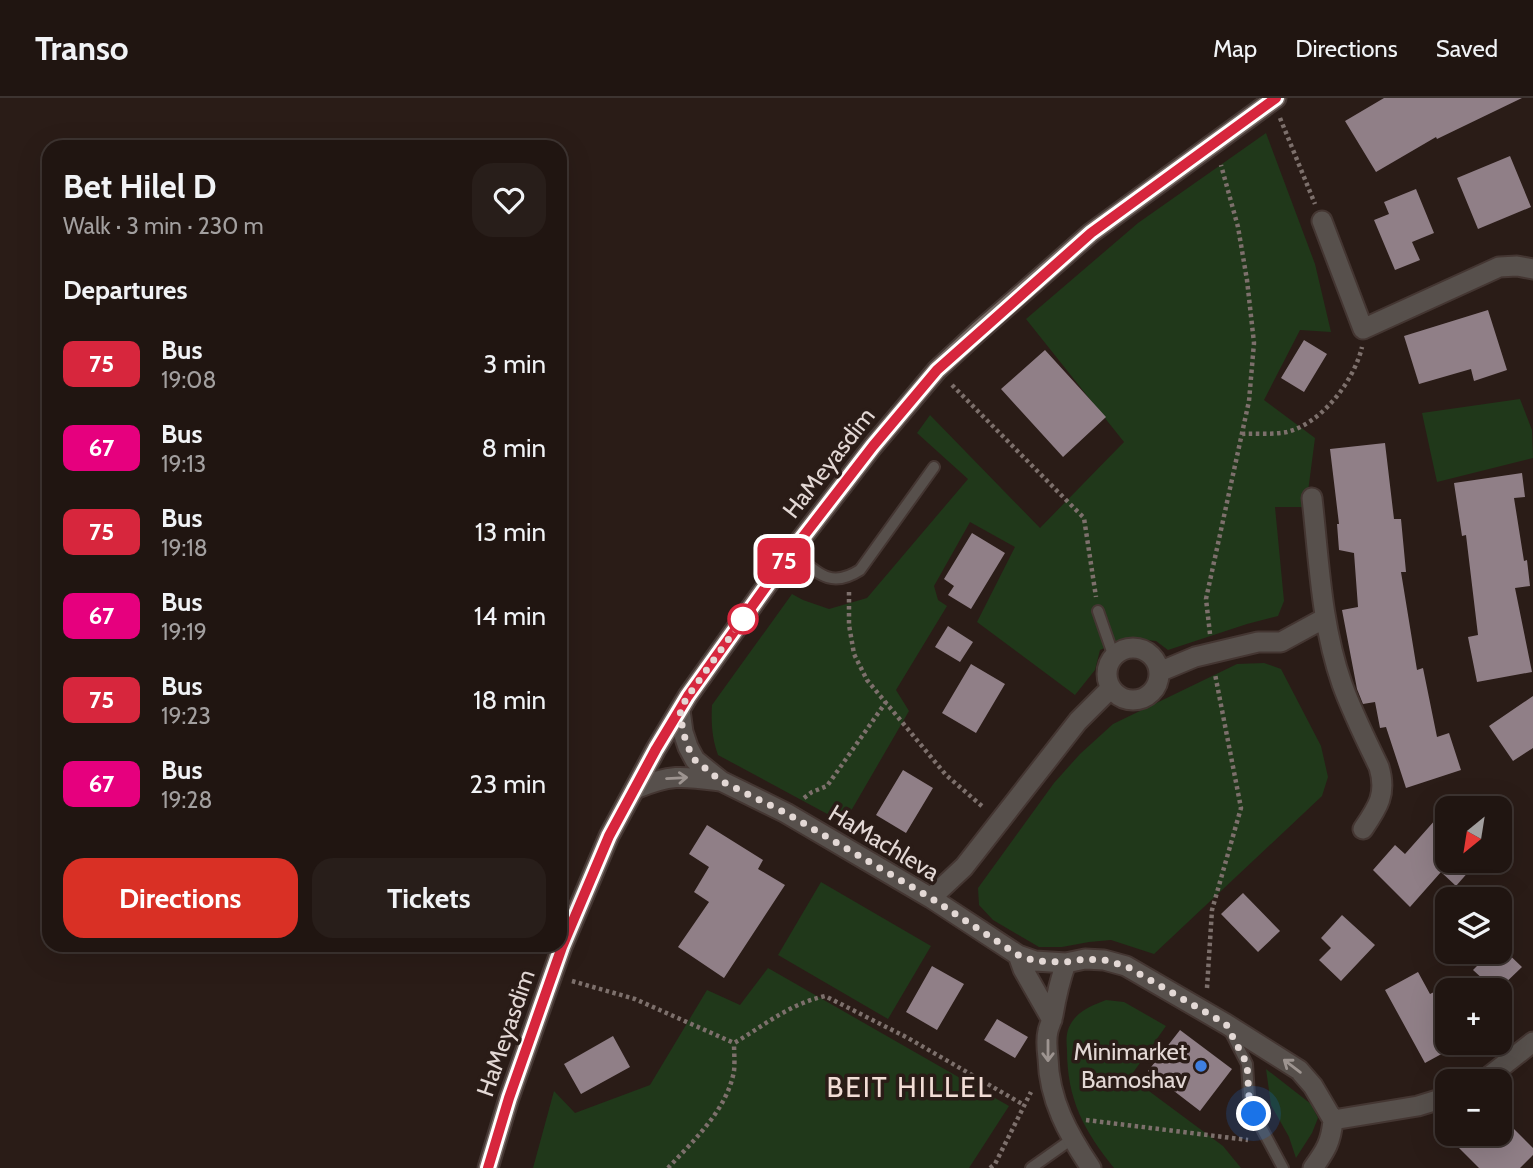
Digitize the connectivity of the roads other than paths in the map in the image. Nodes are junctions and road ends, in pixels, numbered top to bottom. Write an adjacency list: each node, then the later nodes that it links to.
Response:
1 (1274, 99): 6 (main road, HaMeyasdim)
2 (1322, 221): 3 (street)
3 (1533, 269)
4 (934, 467): 6 (lane)
5 (1312, 498): 8 (street)
6 (791, 551): 12 (main road, HaMeyasdim)
7 (1098, 611): 9 (lane)
8 (1325, 618): 10 (street); 15 (street)
9 (1114, 657): 10 (street); 11 (street)
10 (1159, 672): 11 (street)
11 (1111, 688): 16 (street)
12 (680, 710): 13 (street, HaMachleva); 14 (main road, HaMeyasdim)
13 (721, 781): 14 (street, HaMachleva, one-way to 13); 16 (street, HaMachleva)
14 (635, 789): 17 (main road, HaMeyasdim)
15 (1363, 829)
16 (931, 898): 19 (street, HaMachleva)
17 (567, 935)
18 (560, 952): 28 (main road, HaMeyasdim)
19 (1018, 955): 20 (street, HaMachleva); 21 (street)
20 (1066, 962): 21 (street); 22 (street, HaMachleva)
21 (1052, 1020): 27 (street, one-way to 27)
22 (1226, 1024): 26 (street, HaMachleva, one-way to 22); 31 (lane)
23 (1533, 1042): 24 (street)
24 (1499, 1069)
25 (1435, 1101): 26 (street)
26 (1333, 1120): 32 (street)
27 (1072, 1139): 29 (lane); 30 (street)
28 (488, 1168)
29 (1031, 1168)
30 (1091, 1168)
31 (1283, 1168)
32 (1313, 1168)

